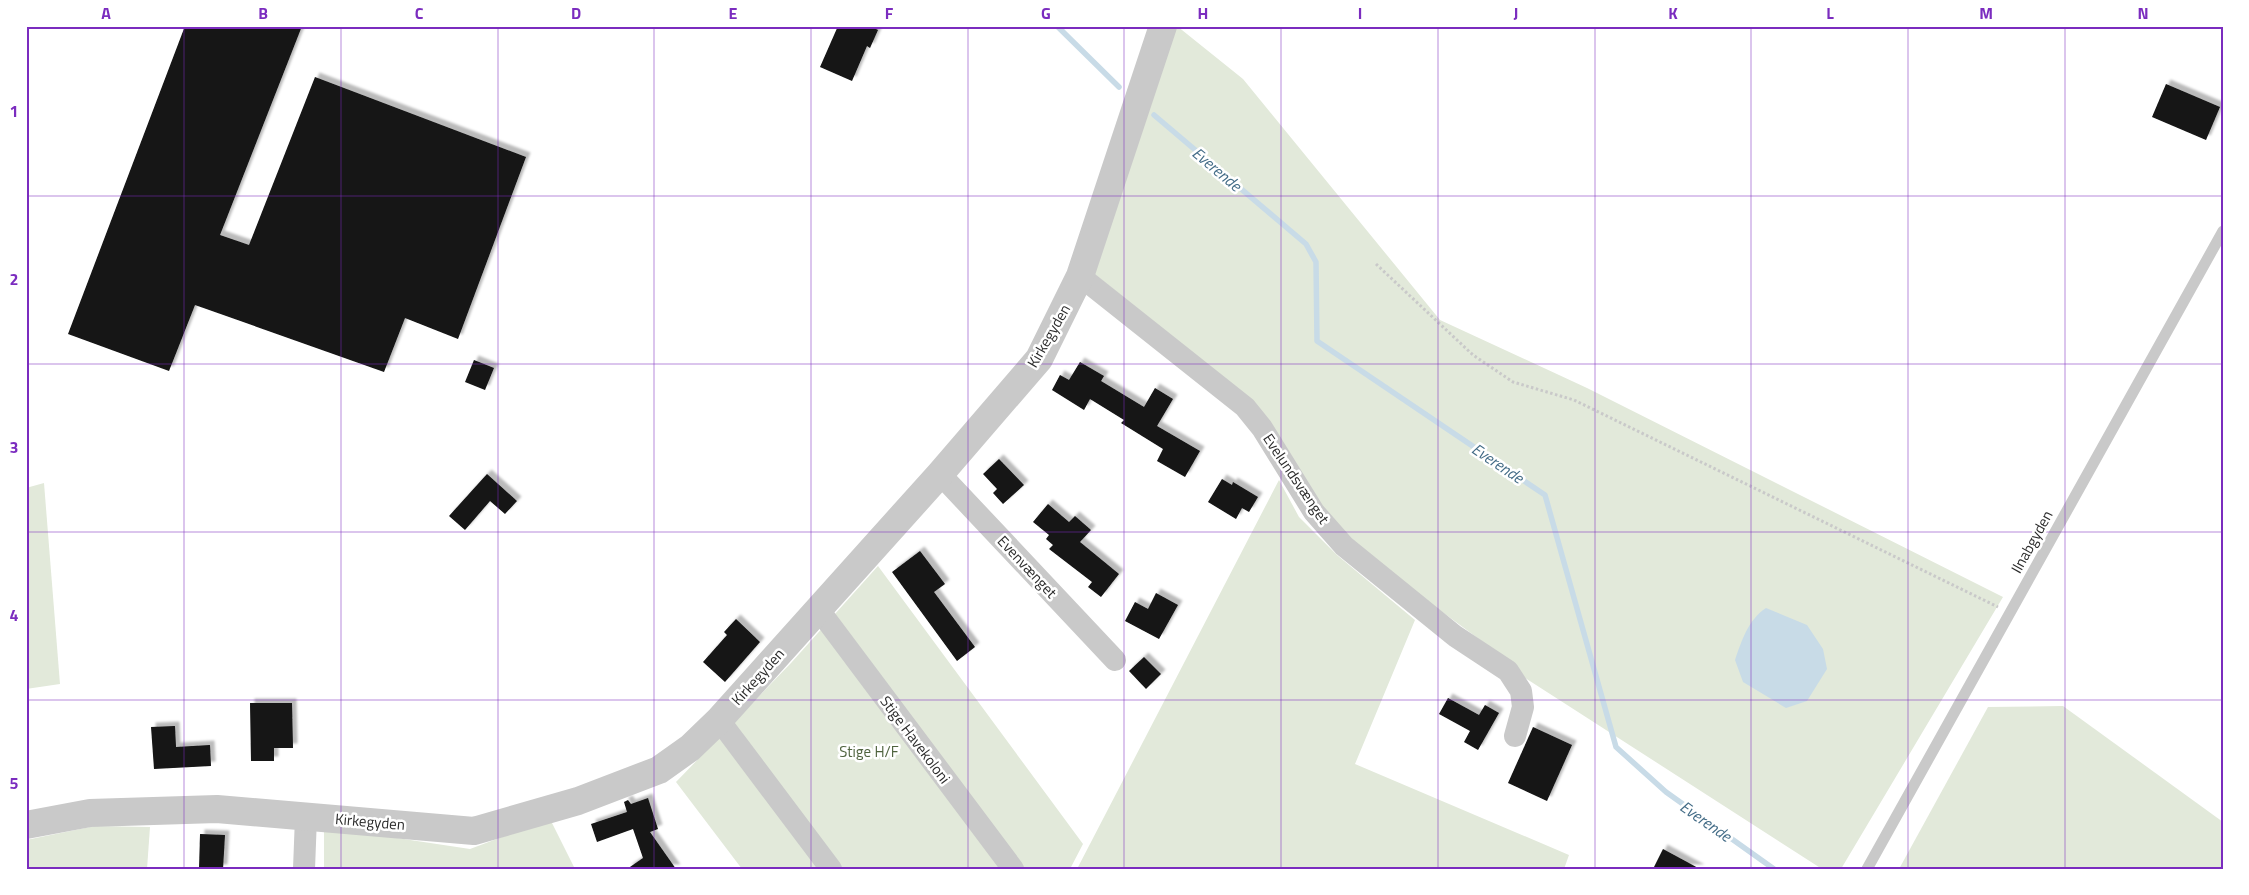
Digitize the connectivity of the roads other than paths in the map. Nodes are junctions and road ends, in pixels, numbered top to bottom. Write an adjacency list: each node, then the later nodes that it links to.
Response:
1 (1163, 26): 3 (street, Kirkegyden)
2 (2223, 231): 14 (lane, Ilnabgyden)
3 (1080, 276): 4 (street, Kirkegyden); 8 (street, Evelundsvænget)
4 (940, 474): 5 (street, Kirkegyden); 6 (street, Evenvænget)
5 (819, 610): 7 (street, Kirkegyden); 13 (street, Stige Havekoloni)
6 (1115, 660)
7 (719, 720): 9 (street, Kirkegyden); 12 (street)
8 (1515, 736)
9 (306, 816): 10 (street, Kirkegyden); 11 (street)
10 (26, 826)
11 (304, 869)
12 (830, 869)
13 (1013, 869)
14 (1867, 869)

